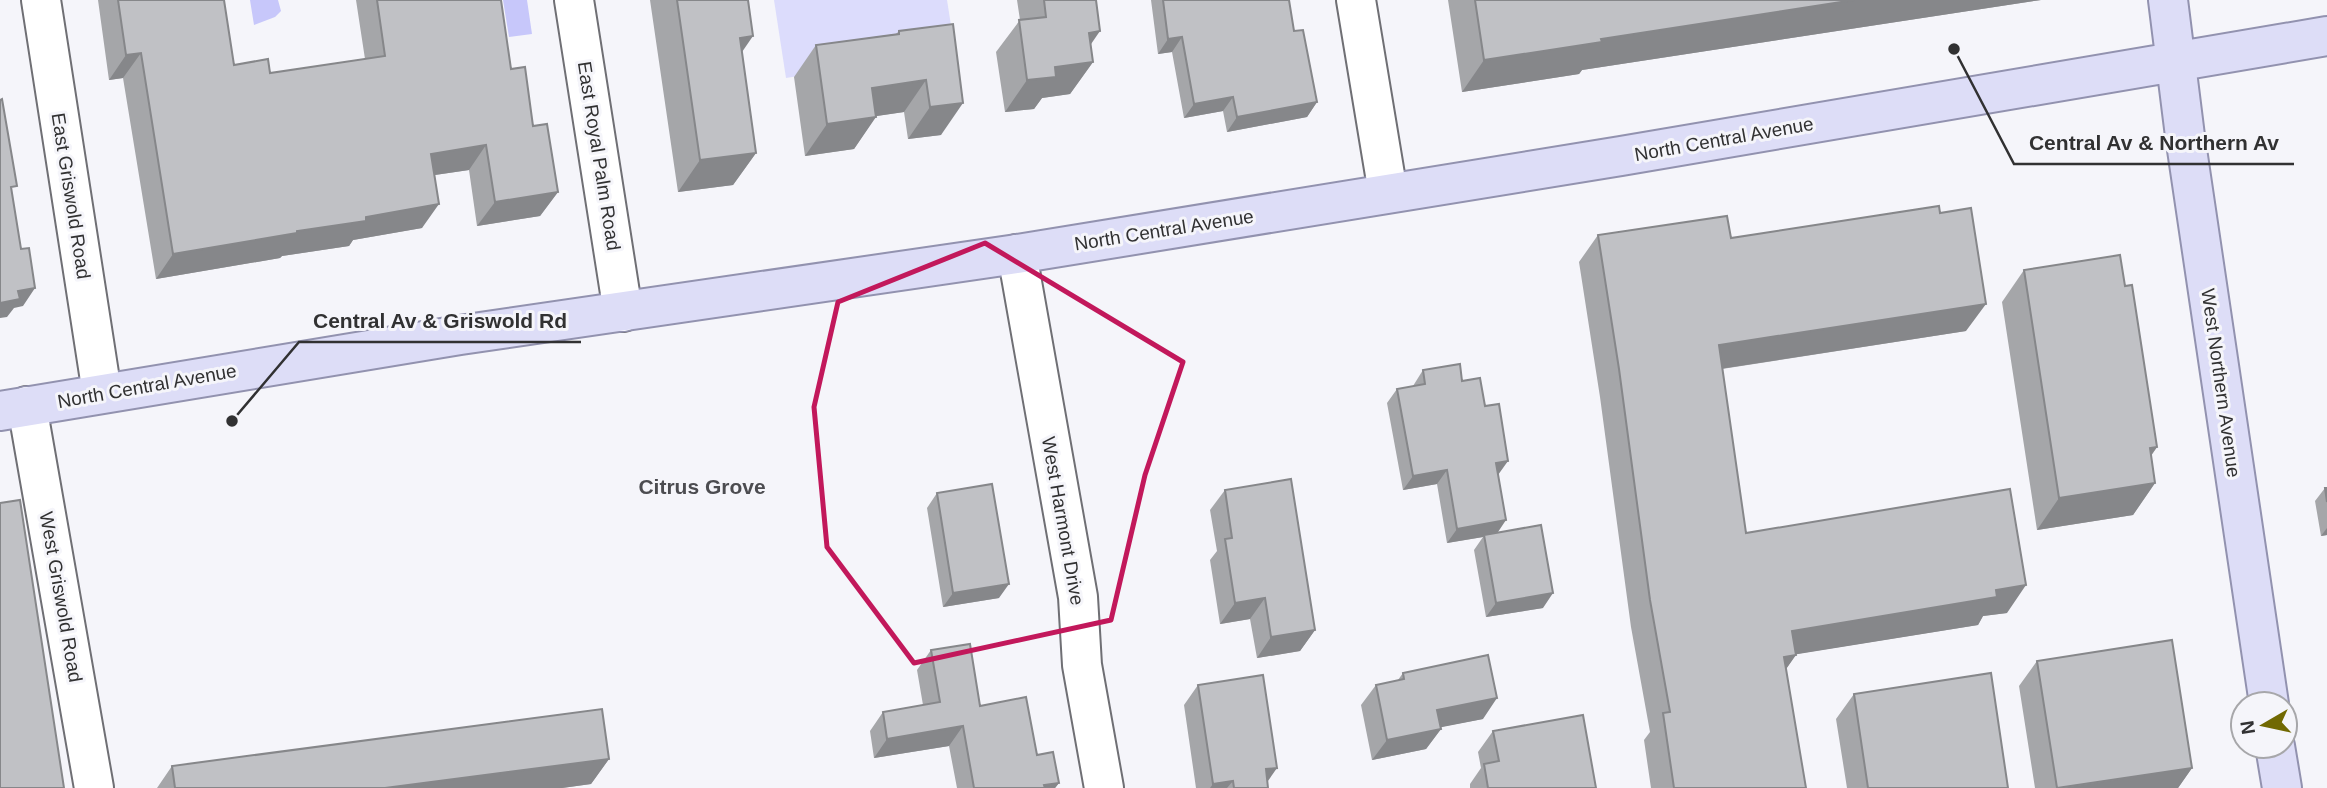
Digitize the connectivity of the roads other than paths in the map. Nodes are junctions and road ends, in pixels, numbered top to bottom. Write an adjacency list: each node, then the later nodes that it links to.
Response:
1 (41, 0): 10 (street, East Griswold Road)
2 (574, 0): 9 (street, East Royal Palm Road)
3 (1356, 0): 7 (street)
4 (2168, 0): 6 (main road, West Northern Avenue)
5 (2327, 36): 6 (main road, North Central Avenue)
6 (2176, 61): 7 (main road, North Central Avenue); 12 (main road, West Northern Avenue)
7 (1388, 193): 8 (main road, North Central Avenue)
8 (1017, 254): 9 (main road, North Central Avenue); 15 (street, West Harmont Drive)
9 (623, 312): 10 (main road, North Central Avenue)
10 (102, 393): 11 (main road, North Central Avenue)
11 (13, 409): 14 (street, West Griswold Road)
12 (2267, 690)
13 (2277, 760): 16 (main road)
14 (94, 788)
15 (1104, 788)
16 (2281, 788)

